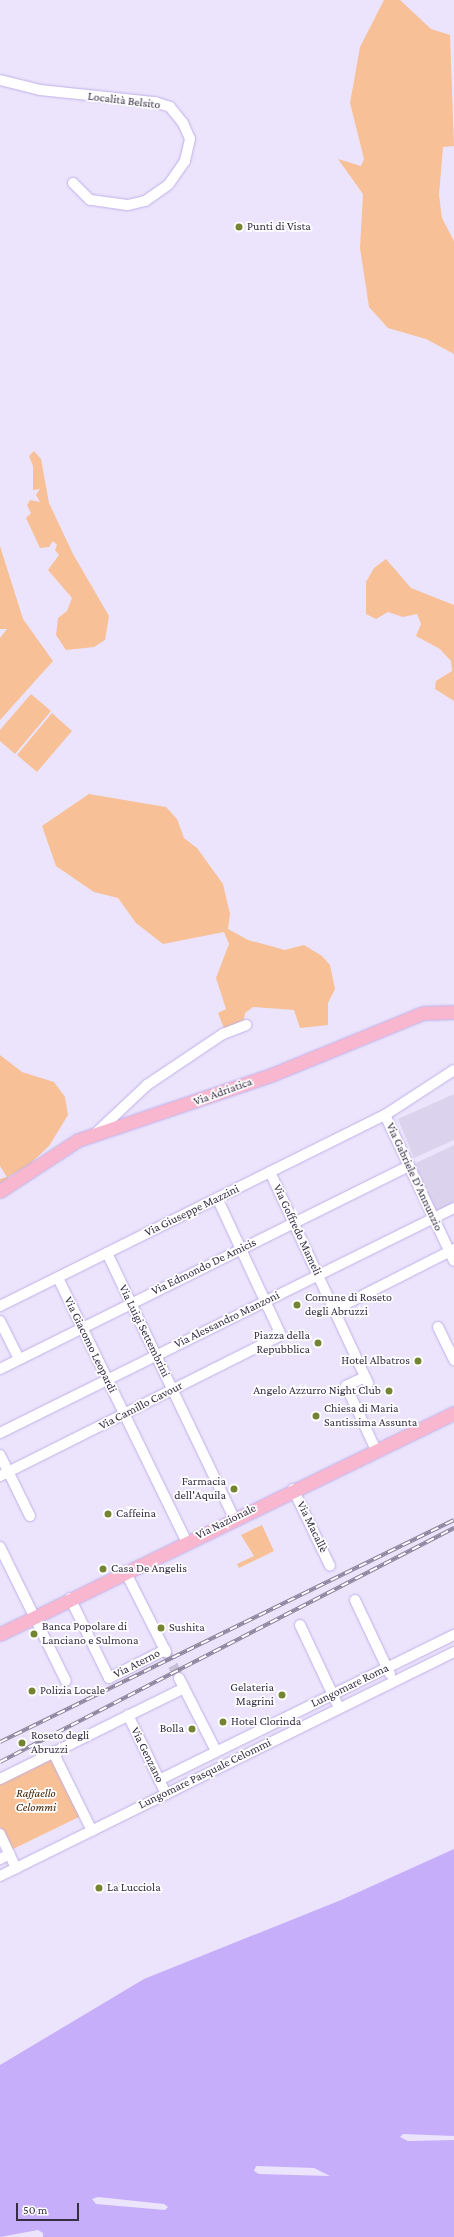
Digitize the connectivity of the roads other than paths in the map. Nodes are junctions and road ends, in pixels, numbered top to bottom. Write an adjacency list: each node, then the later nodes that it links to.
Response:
1 (0, 80): 2 (street, Località Belsito)
2 (73, 183)
3 (454, 1012): 7 (main road, Via Adriatica)
4 (246, 1025): 7 (street)
5 (454, 1070): 6 (street, Via Giuseppe Mazzini)
6 (385, 1115): 8 (street, Via Gabriele D'Annunzio); 9 (street, Via Giuseppe Mazzini)
7 (95, 1134): 10 (main road, Via Adriatica)
8 (409, 1166): 13 (street, Via Gabriele D'Annunzio); 14 (street, Via Edmondo De Amicis)
9 (270, 1172): 11 (street, Via Giuseppe Mazzini); 14 (street, Via Goffredo Mameli)
10 (0, 1191)
11 (217, 1198): 15 (street); 17 (street, Via Giuseppe Mazzini)
12 (454, 1208): 13 (street, Via Alessandro Manzoni)
13 (434, 1218): 16 (street, Via Gabriele D'Annunzio); 19 (street, Via Alessandro Manzoni)
14 (293, 1223): 15 (street, Via Edmondo De Amicis); 19 (street, Via Goffredo Mameli)
15 (241, 1249): 21 (street); 22 (street, Via Edmondo De Amicis)
16 (452, 1250): 18 (street, Via Gabriele D'Annunzio); 24 (street)
17 (107, 1253): 20 (street, Via Giuseppe Mazzini); 22 (street, Via Luigi Settembrini)
18 (454, 1261)
19 (318, 1275): 21 (street, Via Alessandro Manzoni); 24 (street, Via Goffredo Mameli)
20 (58, 1278): 23 (street, Via Giuseppe Mazzini); 27 (street, Via Giacomo Leopardi)
21 (265, 1302): 28 (street, Via Alessandro Manzoni); 33 (street, Via Camillo Cavour)
22 (131, 1304): 27 (street, Via Edmondo De Amicis); 28 (street, Via Luigi Settembrini)
23 (0, 1306)
24 (334, 1310): 37 (street)
25 (0, 1321): 29 (street)
26 (438, 1327): 30 (street)
27 (82, 1328): 29 (street, Via Edmondo De Amicis); 32 (street, Via Giacomo Leopardi)
28 (156, 1356): 32 (street, Via Alessandro Manzoni); 33 (street, Via Luigi Settembrini)
29 (19, 1359): 31 (street, Via Edmondo De Amicis)
30 (454, 1360)
31 (0, 1369)
32 (108, 1379): 35 (street, Via Giacomo Leopardi); 36 (street, Via Alessandro Manzoni)
33 (172, 1390): 35 (street, Via Camillo Cavour); 42 (street, Via Luigi Settembrini)
34 (454, 1413): 37 (main road, Via Nazionale)
35 (124, 1414): 39 (street, Via Camillo Cavour); 43 (street, Via Giacomo Leopardi)
36 (0, 1432)
37 (375, 1448): 40 (main road, Via Nazionale)
38 (0, 1455): 39 (street)
39 (4, 1474): 41 (street)
40 (293, 1489): 42 (main road, Via Nazionale); 45 (street, Via Macallè)
41 (30, 1516)
42 (234, 1518): 43 (main road, Via Nazionale)
43 (186, 1541): 46 (main road, Via Nazionale)
44 (0, 1548): 49 (street)
45 (330, 1566)
46 (125, 1571): 47 (main road, Via Nazionale); 47 (street, Via Aterno)
47 (70, 1598): 49 (main road, Via Nazionale)
48 (355, 1600): 54 (street)
49 (34, 1616): 51 (main road, Via Nazionale); 55 (street)
50 (300, 1625): 57 (street)
51 (0, 1634)
52 (454, 1635): 54 (street, Lungomare Roma)
53 (454, 1652): 56 (street, Lungomare Pasquale Celommi)
54 (387, 1668): 56 (street); 57 (street, Lungomare Roma)
55 (66, 1681)
56 (393, 1681): 58 (street, Lungomare Pasquale Celommi)
57 (333, 1694): 58 (street); 60 (street, Lungomare Roma)
58 (339, 1708): 64 (street, Lungomare Pasquale Celommi)
59 (128, 1715): 60 (street); 61 (street); 63 (street, Via Genzano)
60 (216, 1751): 63 (street, Lungomare Roma)
61 (53, 1752): 62 (street); 65 (street)
62 (0, 1779)
63 (159, 1780): 64 (street, Via Genzano)
64 (166, 1794): 65 (street, Lungomare Pasquale Celommi)
65 (92, 1831): 69 (street, Lungomare Pasquale Celommi)
66 (0, 1834): 67 (street)
67 (10, 1854): 68 (street); 69 (street)
68 (0, 1859)
69 (16, 1868): 70 (street, Lungomare Pasquale Celommi)
70 (0, 1876)

